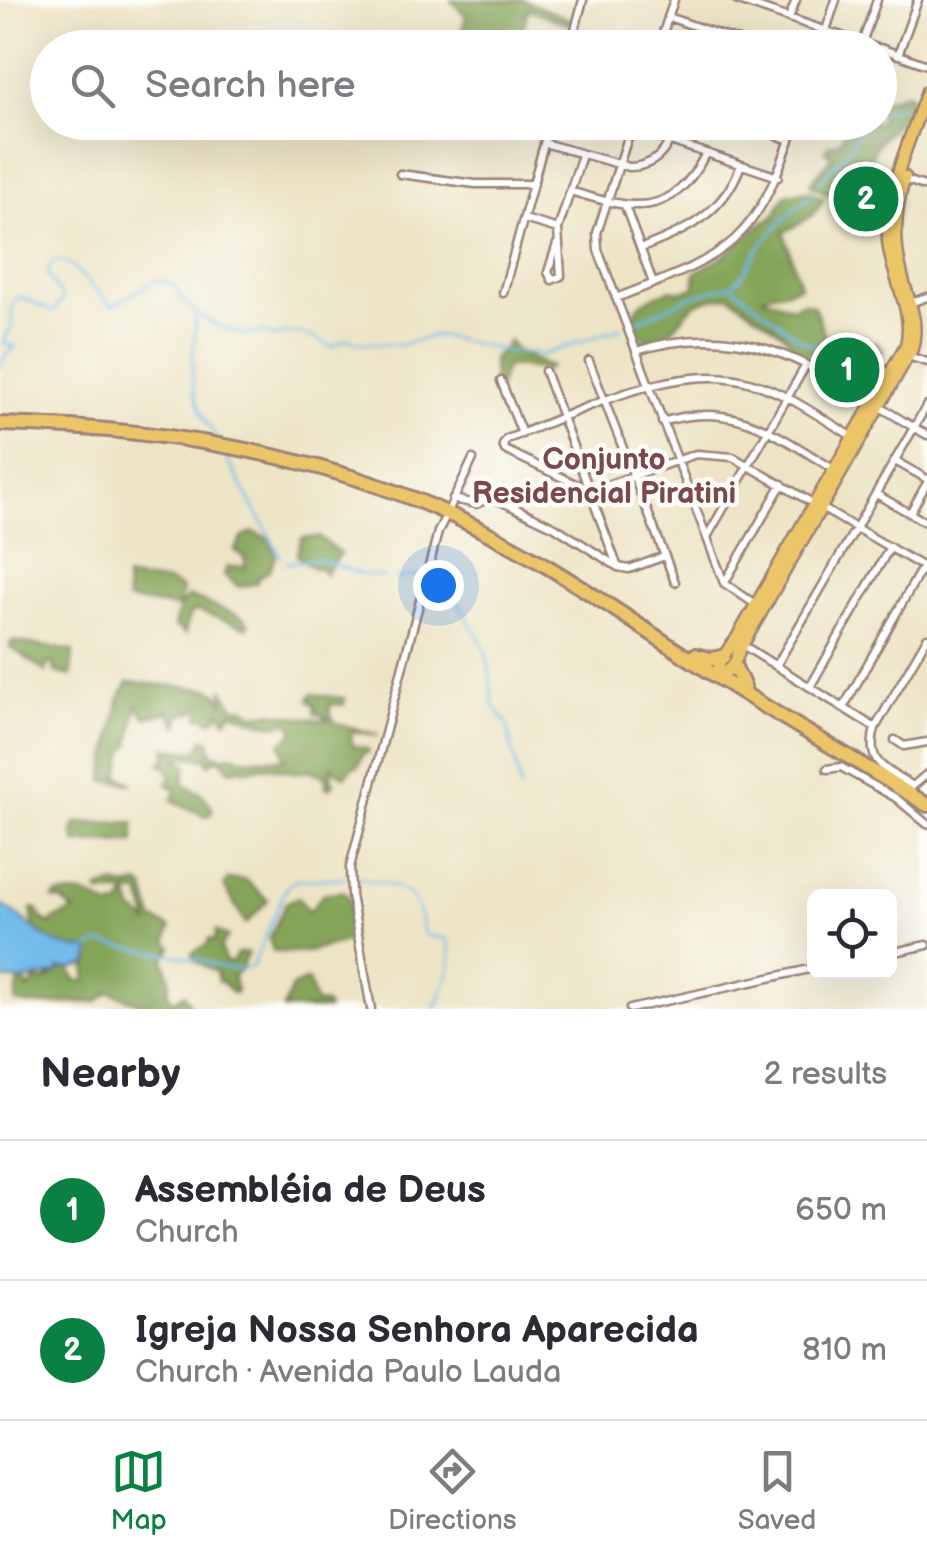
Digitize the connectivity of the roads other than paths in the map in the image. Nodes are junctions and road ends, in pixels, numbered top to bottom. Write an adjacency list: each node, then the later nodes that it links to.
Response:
1 (582, 0): 11 (street)
2 (674, 0): 9 (street)
3 (736, 0): 8 (street)
4 (796, 0): 10 (street)
5 (836, 0): 14 (street)
6 (876, 0): 15 (street)
7 (918, 0): 16 (street)
8 (753, 3): 10 (street)
9 (668, 17): 12 (street); 13 (street)
10 (789, 18): 14 (street)
11 (574, 30)
12 (664, 30)
13 (706, 30)
14 (826, 30)
15 (866, 30)
16 (898, 55): 17 (street)
17 (927, 64)
18 (927, 91): 31 (main road)
19 (927, 112): 31 (main road)
20 (545, 140): 24 (street)
21 (627, 140): 28 (street)
22 (790, 140): 30 (street)
23 (670, 141): 25 (street); 28 (street)
24 (544, 144): 26 (street); 32 (street)
25 (706, 153): 27 (street); 36 (street)
26 (582, 155): 28 (street); 34 (street)
27 (741, 165): 30 (street); 40 (street)
28 (618, 166): 35 (street)
29 (400, 174): 32 (street)
30 (778, 177): 41 (street)
31 (901, 178): 33 (street); 45 (main road)
32 (534, 184): 37 (street)
33 (927, 186)
34 (570, 191): 35 (street); 38 (street)
35 (608, 202): 36 (street); 44 (street)
36 (625, 206): 40 (street)
37 (524, 219): 38 (street); 42 (street)
38 (558, 229): 39 (street)
39 (557, 244): 39 (street)
40 (642, 248): 41 (street)
41 (654, 284): 44 (street)
42 (504, 293)
43 (927, 296): 45 (street)
44 (616, 298): 46 (street)
45 (908, 304): 47 (main road)
46 (636, 351): 50 (street); 53 (street)
47 (906, 355): 49 (street); 57 (main road)
48 (589, 361): 55 (street)
49 (927, 362)
50 (806, 365): 54 (street); 57 (street)
51 (546, 371): 58 (street)
52 (500, 381): 63 (street)
53 (649, 386): 54 (street); 55 (street); 59 (street)
54 (788, 398): 62 (street); 65 (street)
55 (606, 402): 58 (street); 71 (street)
56 (927, 405): 61 (street)
57 (876, 406): 61 (street); 65 (main road)
58 (563, 418): 63 (street); 74 (street)
59 (662, 422): 62 (street); 67 (street)
60 (0, 424): 78 (highway)
61 (914, 428): 64 (street); 68 (street)
62 (768, 431): 69 (street); 70 (street)
63 (522, 434): 74 (street)
64 (927, 435)
65 (857, 439): 70 (main road)
66 (472, 459): 76 (street)
67 (676, 459): 69 (street); 71 (street); 82 (street)
68 (895, 461): 72 (street); 75 (street)
69 (749, 464): 73 (street); 82 (street)
70 (838, 472): 77 (main road)
71 (634, 475): 74 (street); 84 (street)
72 (927, 481): 79 (street)
73 (782, 484): 77 (street); 88 (street)
74 (590, 491): 85 (street)
75 (876, 494): 79 (street); 81 (street)
76 (452, 499): 78 (street); 85 (street)
77 (818, 505): 81 (street); 89 (main road)
78 (446, 513): 90 (highway); 110 (street)
79 (910, 514): 80 (street)
80 (927, 523)
81 (856, 527): 83 (street); 93 (street)
82 (706, 538): 88 (street)
83 (890, 547): 86 (street); 95 (street)
84 (665, 556): 85 (street); 87 (street)
85 (618, 566)
86 (925, 567): 96 (street)
87 (675, 582)
88 (724, 583): 89 (street)
89 (760, 607): 92 (main road)
90 (661, 638): 94 (highway); 94 (highway)
91 (927, 638): 98 (street)
92 (739, 643): 93 (street); 94 (main road)
93 (776, 666): 95 (street)
94 (724, 669): 97 (highway); 97 (highway)
95 (810, 687): 96 (street)
96 (843, 708): 98 (street)
97 (796, 722): 101 (highway)
98 (875, 728): 104 (street)
99 (895, 740): 100 (street)
100 (927, 742)
101 (852, 765): 102 (street); 104 (highway)
102 (827, 769)
103 (927, 774): 104 (street)
104 (905, 791): 105 (highway); 106 (street)
105 (927, 806)
106 (927, 824)
107 (927, 945): 108 (street)
108 (897, 951)
109 (807, 970): 111 (street)
110 (371, 1009)
111 (630, 1009)

